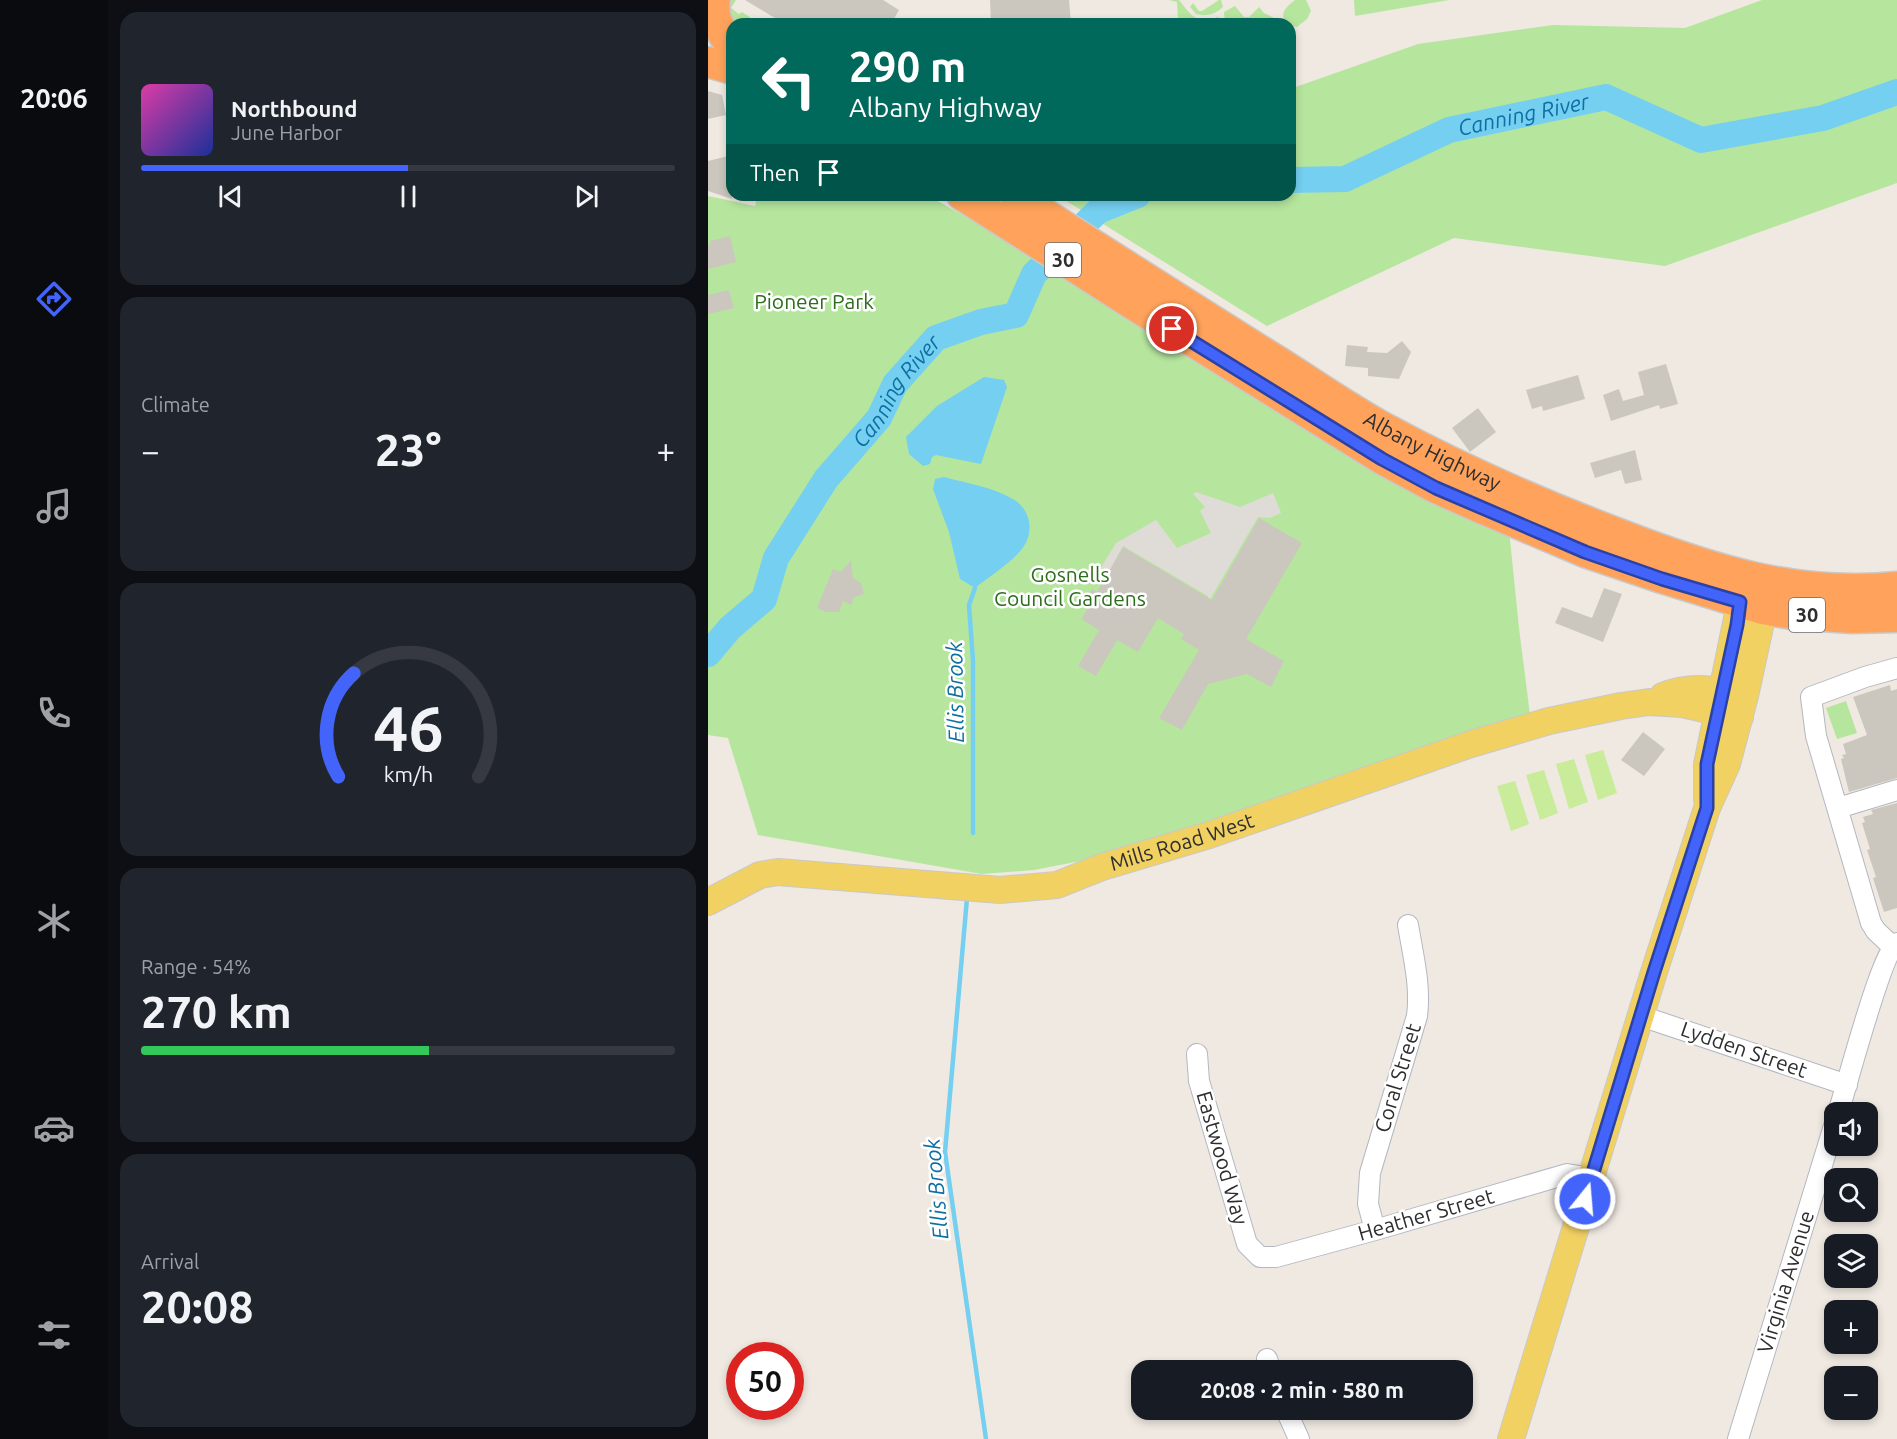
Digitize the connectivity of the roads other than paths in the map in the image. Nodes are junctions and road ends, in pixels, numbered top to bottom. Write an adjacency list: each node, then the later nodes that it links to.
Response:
1 (715, 0): 2 (highway)
2 (721, 35)
3 (708, 62): 4 (highway)
4 (726, 67)
5 (971, 201): 8 (highway, Albany Highway / 30)
6 (1025, 201): 7 (highway, Albany Highway / 30)
7 (1336, 397): 8 (highway); 10 (highway, Albany Highway / 30)
8 (1452, 495): 10 (highway, Albany Highway / 30)
9 (1897, 587): 10 (highway, Albany Highway / 30)
10 (1755, 592): 11 (highway, Albany Highway / 30); 13 (main road)
11 (1897, 617)
12 (1897, 668): 15 (street)
13 (1732, 704): 16 (main road, Mills Road West); 19 (main road)
14 (1897, 790): 15 (street)
15 (1838, 808): 18 (street)
16 (708, 902)
17 (1408, 925): 25 (street, Coral Street)
18 (1894, 945): 21 (street)
19 (1641, 1016): 21 (street, Lydden Street); 24 (main road)
20 (1197, 1054): 26 (street, Eastwood Way)
21 (1847, 1085): 22 (street)
22 (1842, 1102)
23 (1825, 1156): 30 (street, Virginia Avenue)
24 (1592, 1178): 25 (street, Heather Street); 29 (main road)
25 (1375, 1230): 26 (street, Heather Street)
26 (1260, 1257)
27 (1290, 1420): 28 (street)
28 (1299, 1439)
29 (1511, 1439)
30 (1738, 1439)

